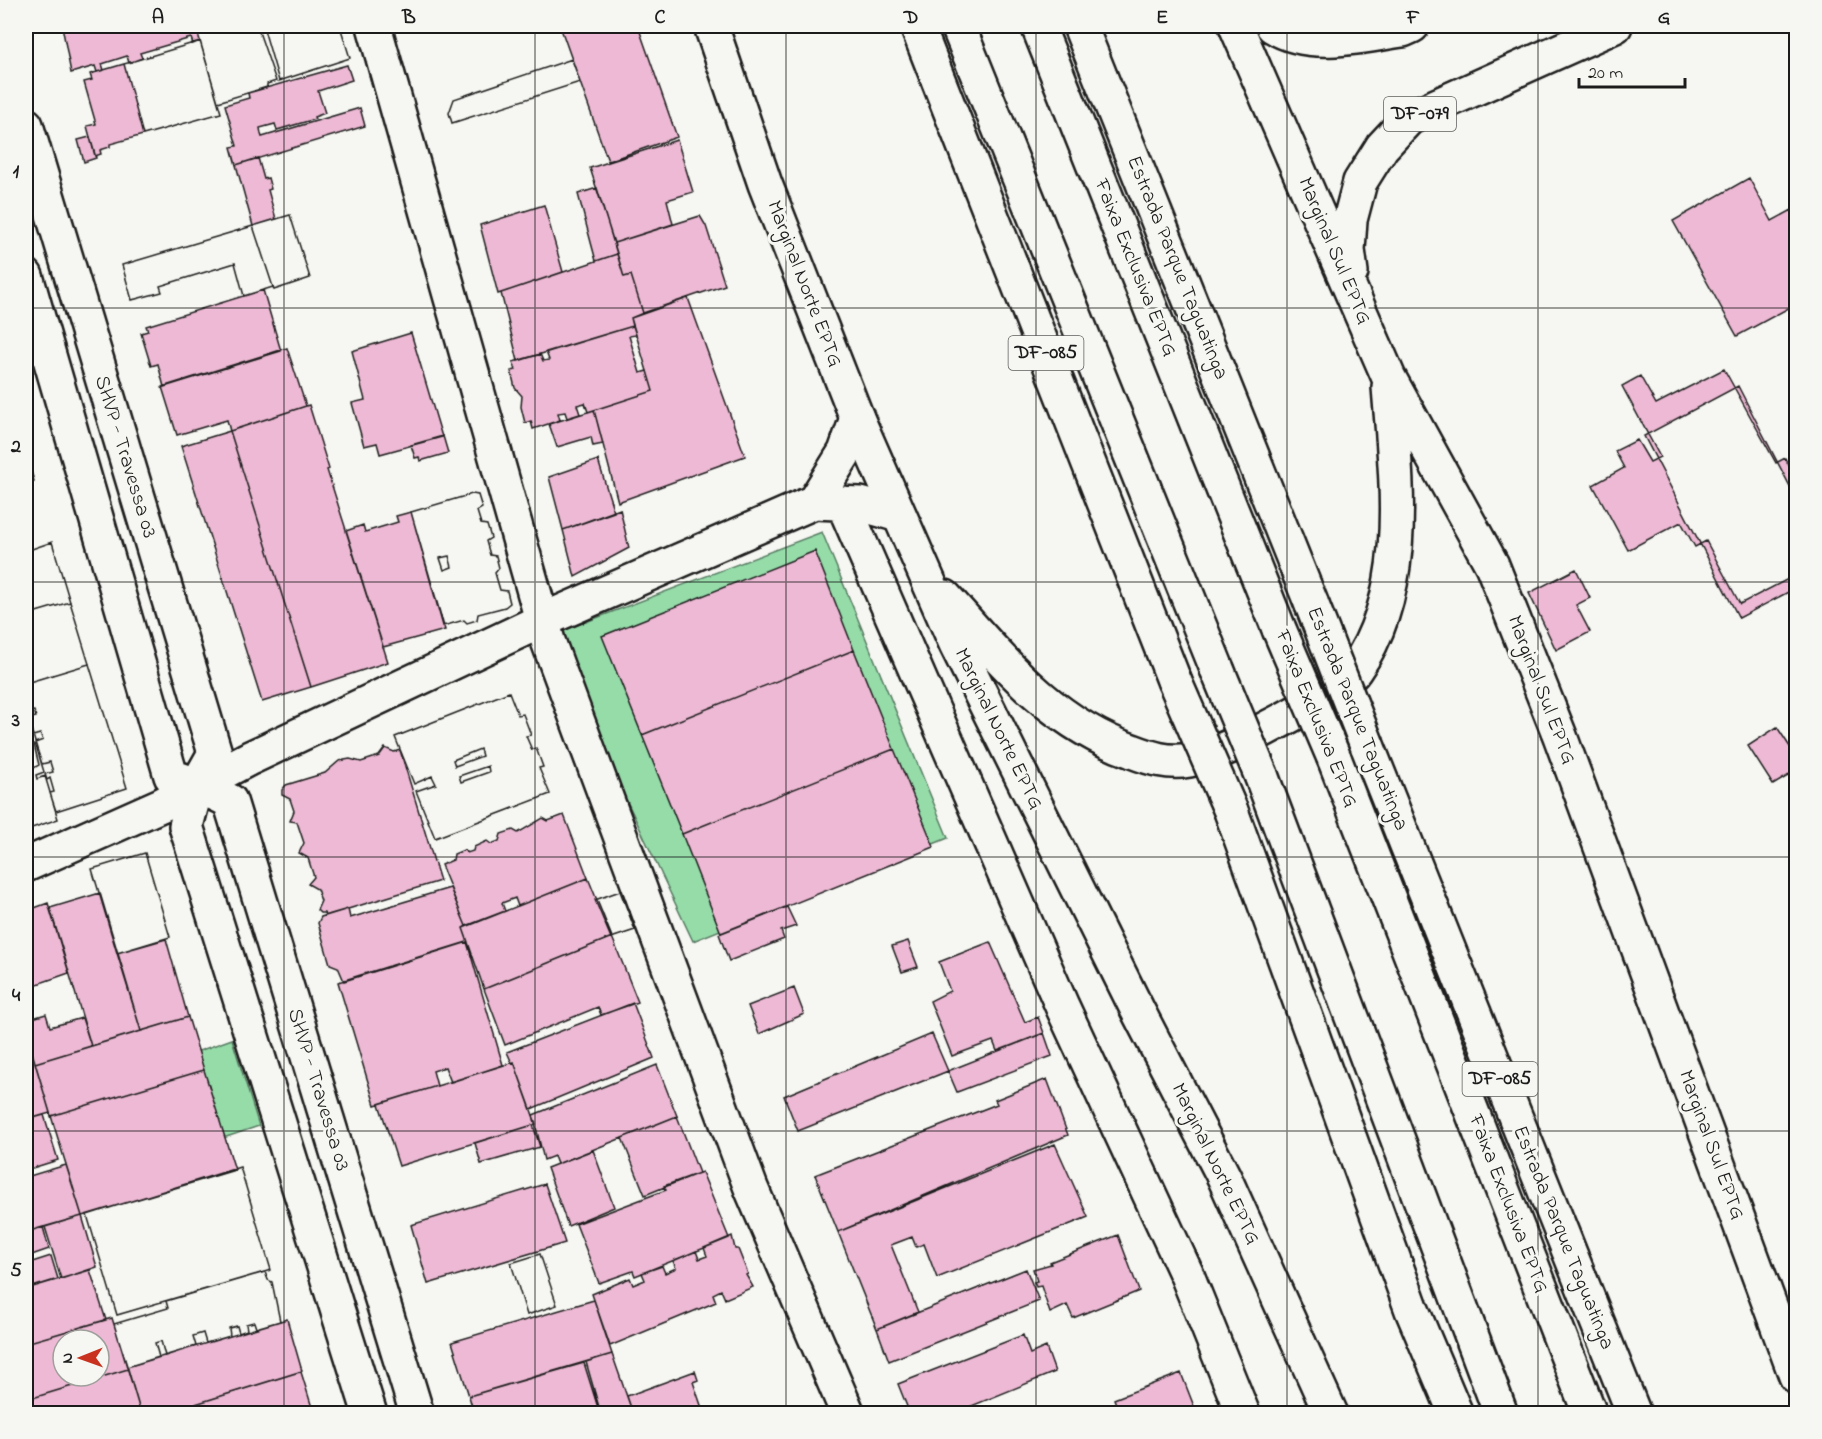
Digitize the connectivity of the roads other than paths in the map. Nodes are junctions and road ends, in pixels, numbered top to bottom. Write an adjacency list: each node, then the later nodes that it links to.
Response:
1 (374, 26): 19 (main road)
2 (917, 26): 28 (main road, DF-085, bridge)
3 (958, 26): 29 (main road, bridge)
4 (1038, 26): 30 (main road, Faixa Exclusiva EPTG, bridge)
5 (1080, 26): 31 (main road, Estrada Parque Taguatinga / DF-085, bridge)
6 (1236, 26): 13 (main road, Marginal Sul EPTG)
7 (1274, 26): 8 (main road)
8 (1413, 26)
9 (1615, 26): 13 (main road, DF-079)
10 (714, 31): 15 (main road, Marginal Norte EPTG)
11 (26, 125): 20 (main road, SHVP - Travessa 03)
12 (26, 276): 20 (main road, SHVP - Travessa 03)
13 (1356, 300): 14 (main road, Marginal Sul EPTG)
14 (1389, 378): 18 (main road); 22 (main road, Marginal Sul EPTG)
15 (857, 418): 16 (main road); 17 (main road, Marginal Norte EPTG)
16 (828, 503): 17 (main road); 19 (main road); 26 (main road)
17 (899, 515): 18 (main road, Marginal Norte EPTG)
18 (926, 576): 27 (main road, Marginal Norte EPTG)
19 (541, 621): 20 (main road); 25 (main road)
20 (197, 785): 21 (main road); 23 (main road, SHVP - Travessa 03); 24 (main road, SHVP - Travessa 03)
21 (26, 866)
22 (1797, 1376)
23 (370, 1413)
24 (417, 1413)
25 (848, 1413)
26 (1243, 1413)
27 (1331, 1413)
28 (1456, 1413)
29 (1501, 1413)
30 (1590, 1413)
31 (1634, 1413)

